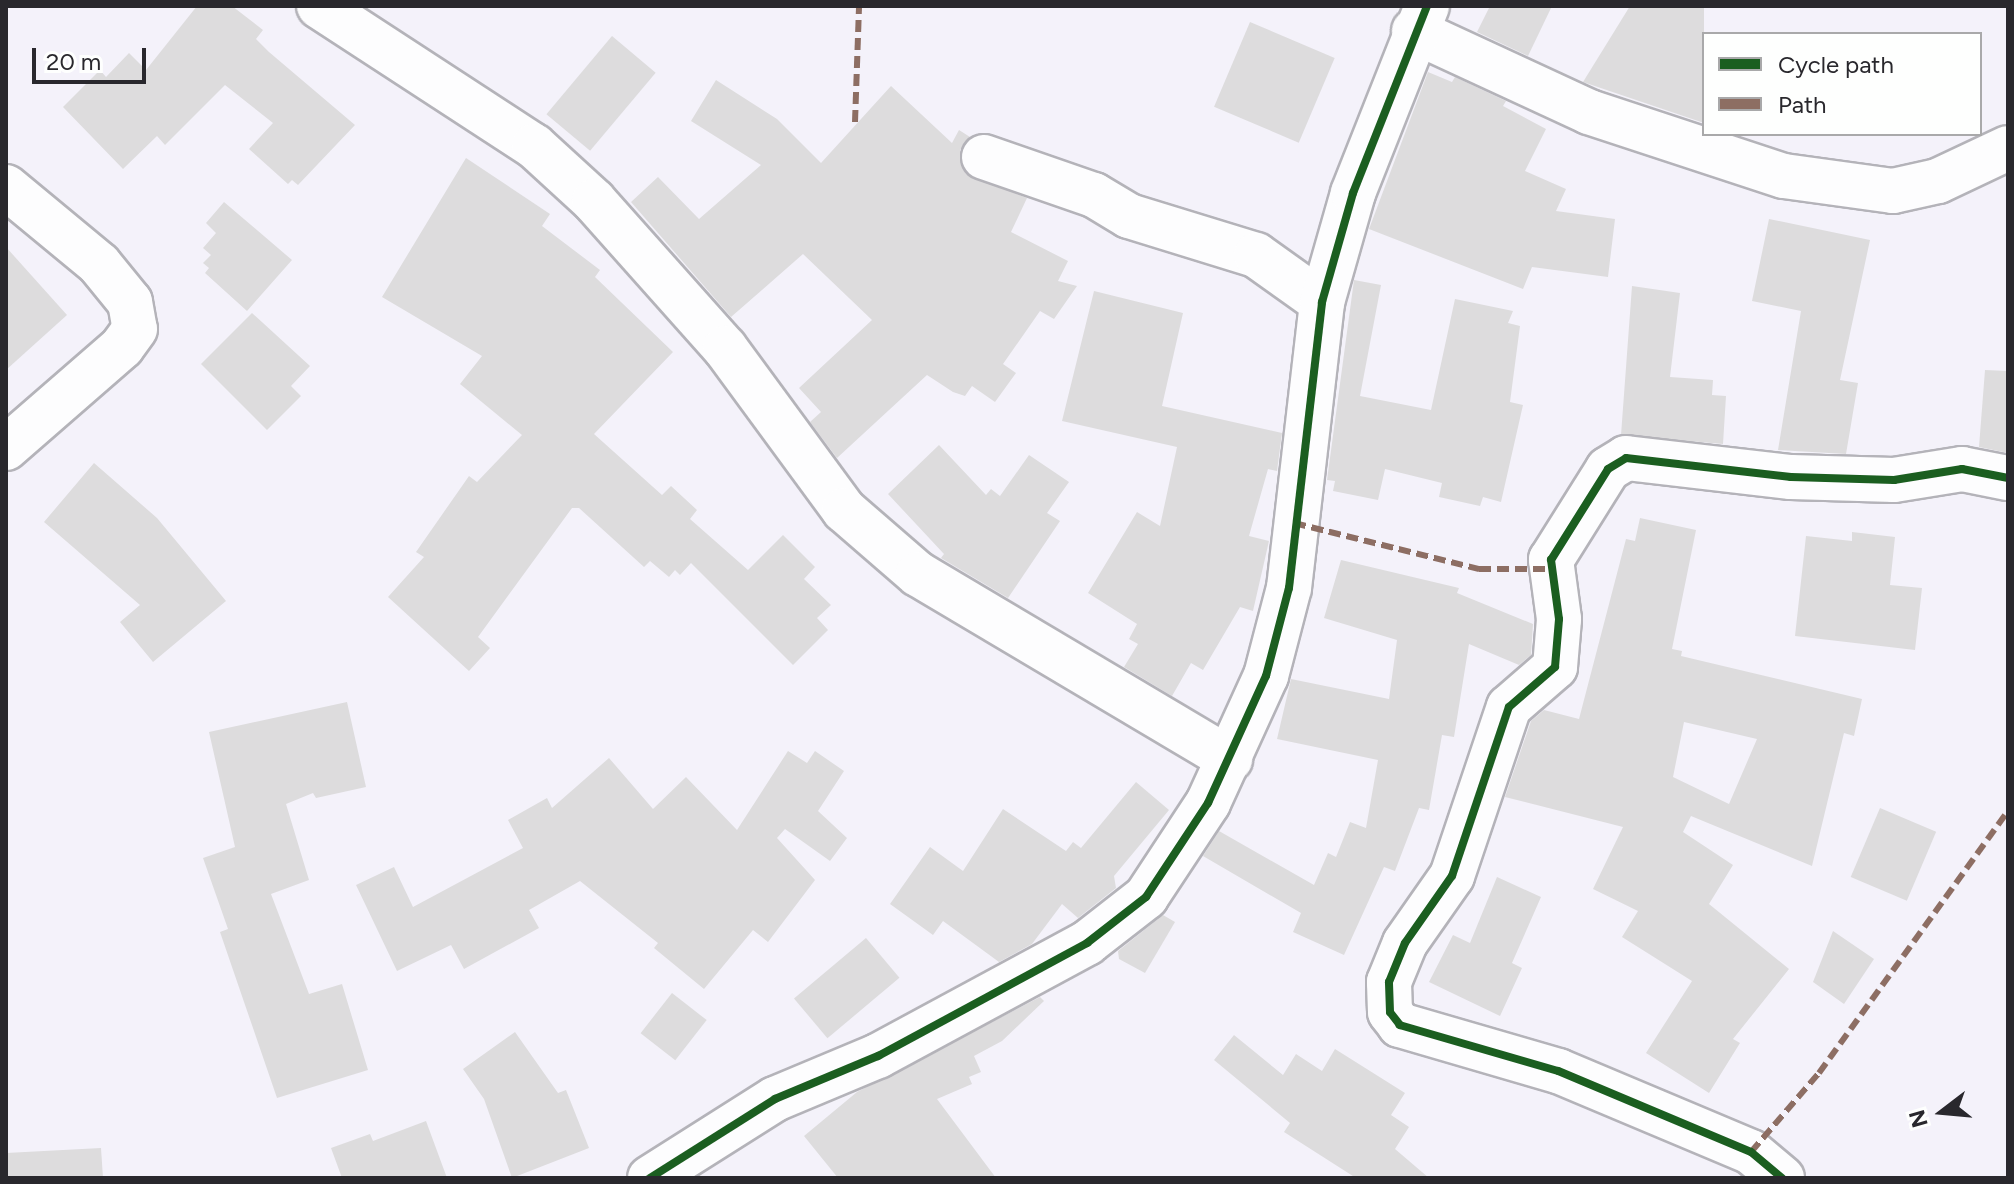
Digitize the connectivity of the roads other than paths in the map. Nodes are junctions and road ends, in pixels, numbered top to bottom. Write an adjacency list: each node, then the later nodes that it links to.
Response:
1 (319, 6): 9 (street)
2 (1420, 19): 3 (street); 6 (street)
3 (2008, 148)
4 (984, 157): 6 (street)
5 (6, 187): 7 (street)
6 (1322, 302): 9 (street)
7 (6, 448)
8 (2008, 478): 11 (street)
9 (1230, 759): 10 (street)
10 (650, 1178)
11 (1782, 1178)

